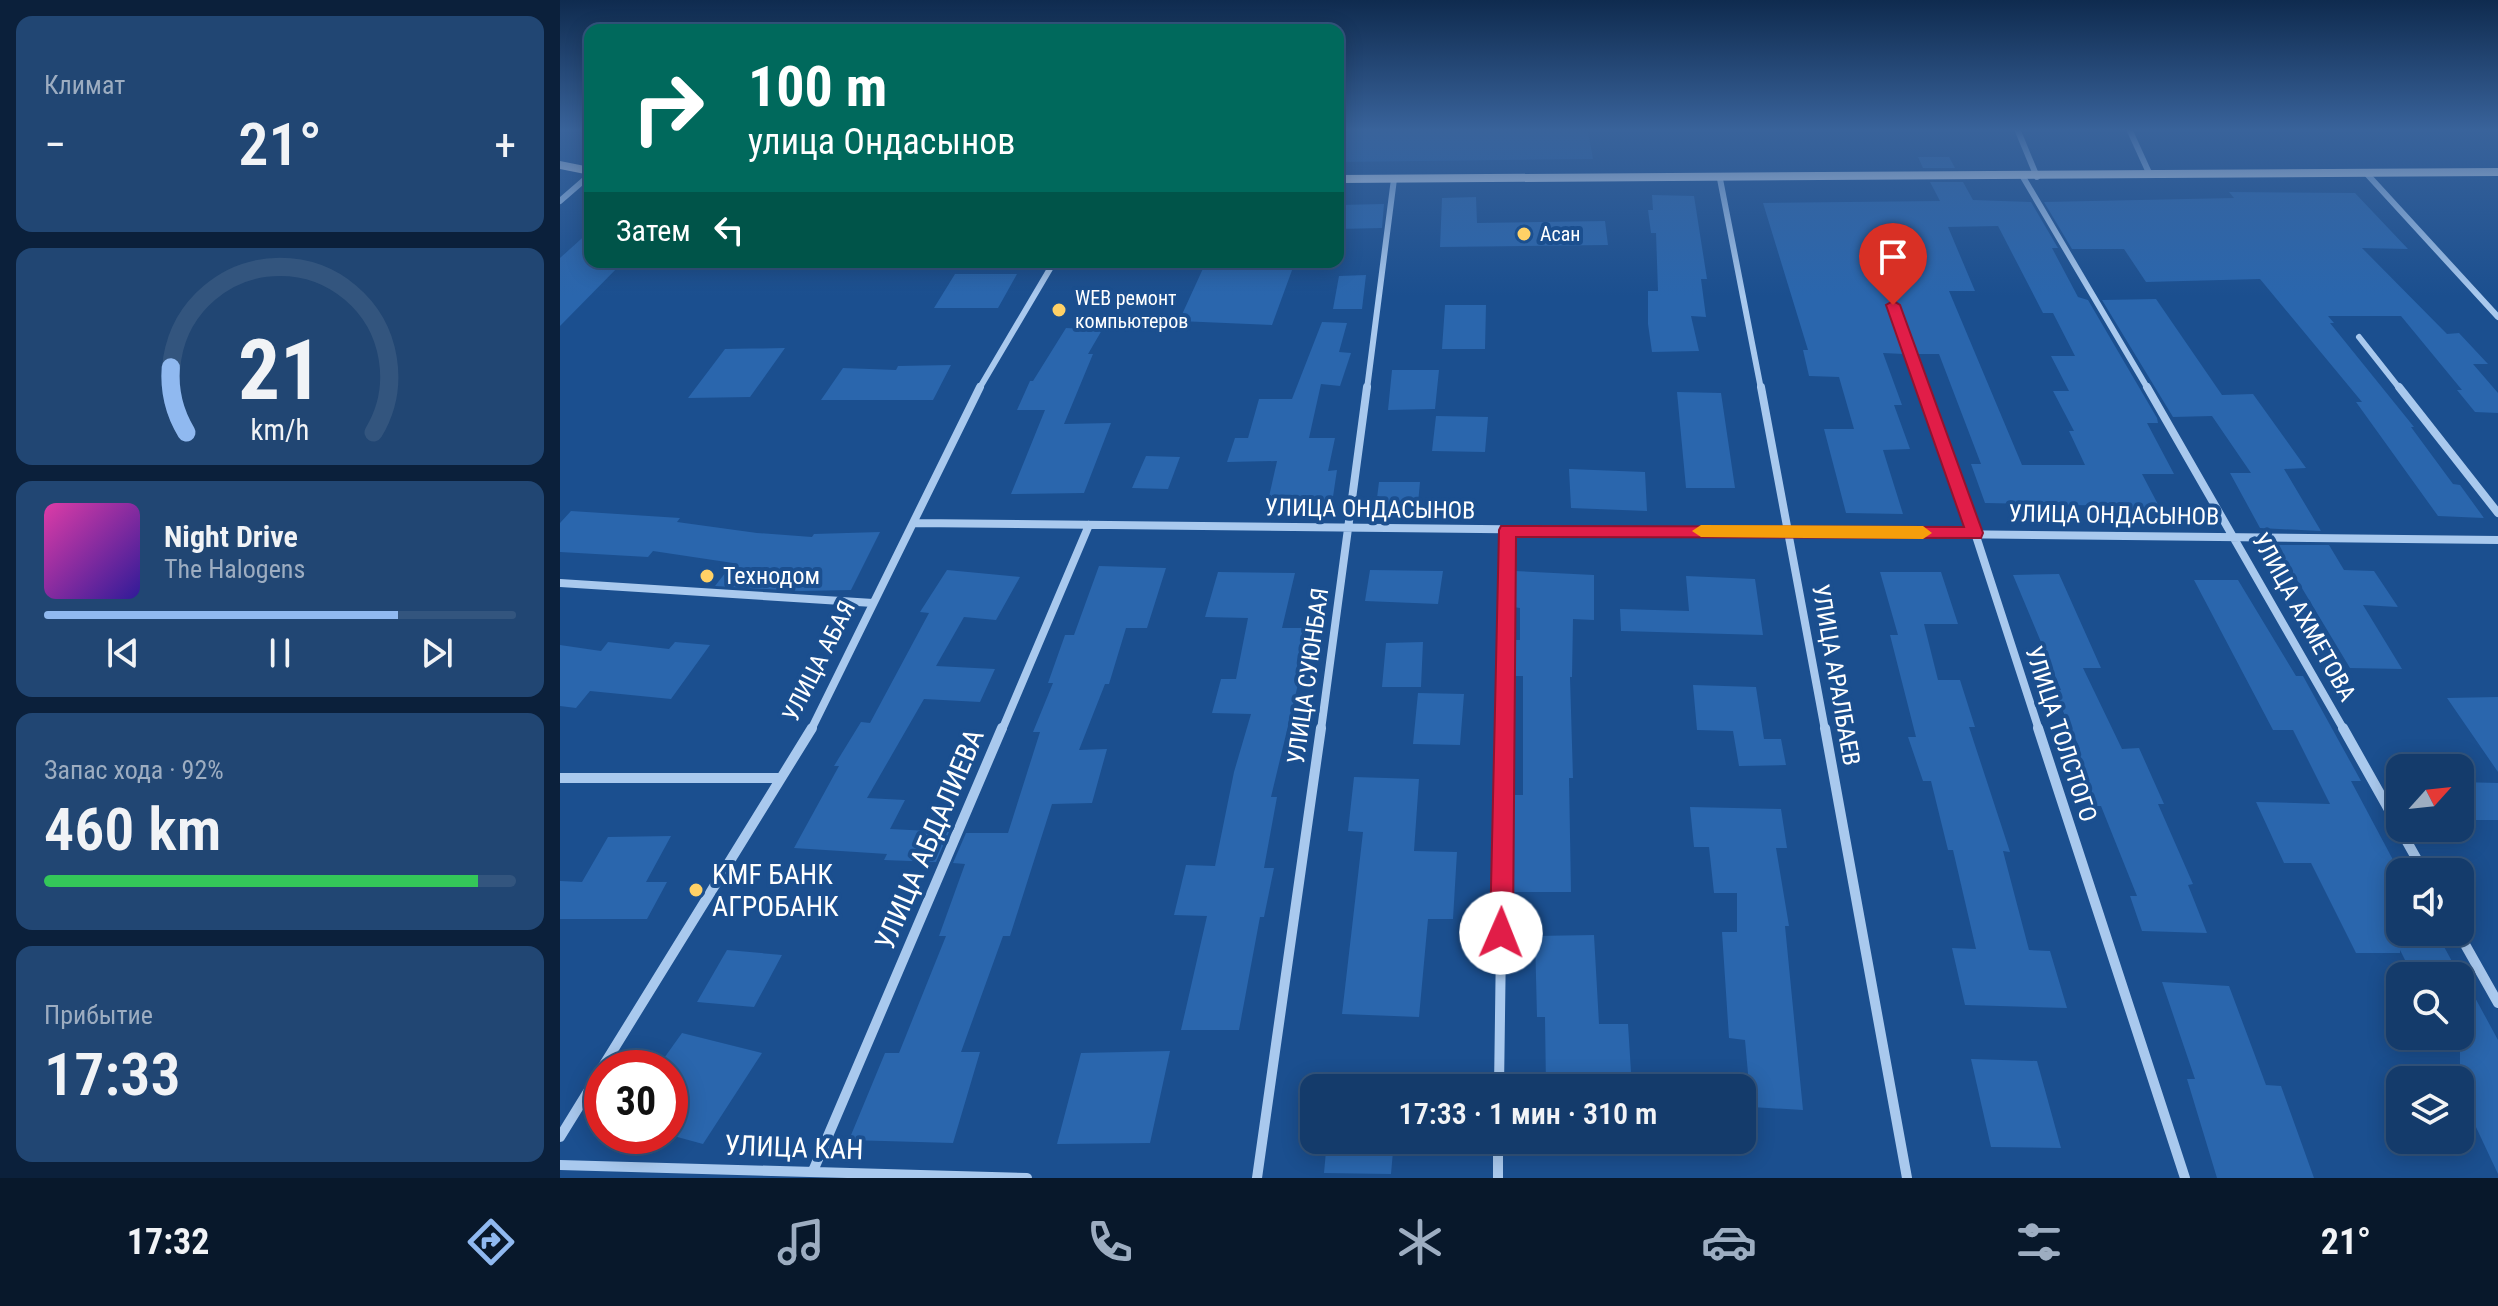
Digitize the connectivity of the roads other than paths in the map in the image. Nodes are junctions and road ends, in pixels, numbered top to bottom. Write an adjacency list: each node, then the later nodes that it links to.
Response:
1 (576, 186): 6 (street)
2 (1393, 186): 14 (street, УЛИЦА СУЮНБАЯ)
3 (1721, 186): 16 (street, УЛИЦА АРАЛБАЕВ)
4 (2035, 186): 18 (street, УЛИЦА АХМЕТОВА)
5 (2378, 186): 9 (street)
6 (560, 201)
7 (1050, 268): 12 (street, УЛИЦА АБАЯ)
8 (1893, 305): 17 (street, УЛИЦА ТОЛСТОГО)
9 (2498, 317)
10 (2359, 337): 11 (street)
11 (2498, 513)
12 (914, 523): 13 (street, УЛИЦА ОНДАСЫНОВ); 21 (street, УЛИЦА АБАЯ)
13 (1089, 525): 14 (street, УЛИЦА ОНДАСЫНОВ); 33 (street, УЛИЦА АБДАЛИЕВА)
14 (1349, 530): 15 (street, УЛИЦА ОНДАСЫНОВ); 35 (street, УЛИЦА СУЮНБАЯ)
15 (1507, 530): 16 (street, УЛИЦА ОНДАСЫНОВ); 28 (street)
16 (1789, 531): 17 (street, УЛИЦА ОНДАСЫНОВ); 37 (street, УЛИЦА АРАЛБАЕВ)
17 (1975, 533): 18 (street, УЛИЦА ОНДАСЫНОВ); 38 (street, УЛИЦА ТОЛСТОГО)
18 (2235, 536): 19 (street, УЛИЦА ОНДАСЫНОВ); 24 (street, УЛИЦА АХМЕТОВА)
19 (2498, 540)
20 (560, 583): 21 (street)
21 (873, 603): 23 (street, УЛИЦА АБАЯ)
22 (560, 778): 23 (street)
23 (781, 778): 27 (street, УЛИЦА АБАЯ)
24 (2416, 858)
25 (2466, 946): 26 (street)
26 (2498, 1003)
27 (613, 1050)
28 (1499, 1074)
29 (584, 1098): 30 (street, УЛИЦА АБАЯ)
30 (560, 1137)
31 (1498, 1154): 36 (street)
32 (560, 1165): 33 (street, УЛИЦА КАН)
33 (813, 1171): 34 (street, УЛИЦА КАН)
34 (1027, 1178)
35 (1257, 1178)
36 (1498, 1178)
37 (1907, 1178)
38 (2185, 1178)

